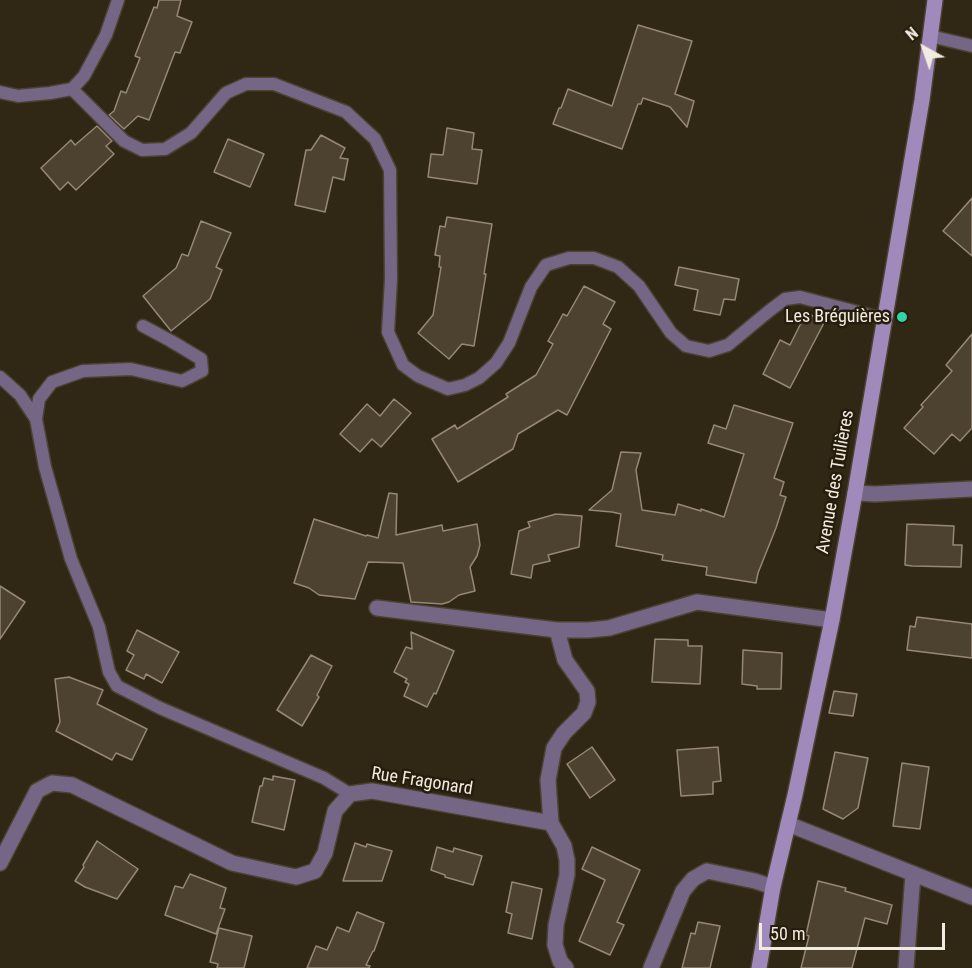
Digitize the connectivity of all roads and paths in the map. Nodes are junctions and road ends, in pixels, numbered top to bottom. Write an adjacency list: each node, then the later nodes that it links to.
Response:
1 (118, 0): 5 (lane)
2 (935, 0): 3 (street, Avenue des Tuilières)
3 (930, 36): 4 (lane); 7 (street, Avenue des Tuilières)
4 (972, 46)
5 (72, 89): 6 (lane); 7 (lane)
6 (0, 92)
7 (884, 319): 12 (street, Avenue des Tuilières)
8 (143, 326): 10 (lane)
9 (0, 376): 10 (lane)
10 (36, 419): 16 (lane)
11 (972, 489): 12 (street)
12 (855, 493): 14 (street, Avenue des Tuilières)
13 (377, 608): 15 (street)
14 (832, 620): 15 (street); 18 (street, Avenue des Tuilières)
15 (557, 630): 17 (street)
16 (350, 794): 17 (street, Rue Fragonard); 19 (street, Rue Fragonard)
17 (551, 824): 23 (street)
18 (788, 824): 20 (street); 21 (street, Avenue des Tuilières)
19 (0, 863)
20 (913, 874): 22 (street); 26 (street)
21 (773, 887): 24 (street); 25 (street, Avenue des Tuilières)
22 (972, 897)
23 (566, 968)
24 (651, 968)
25 (759, 968)
26 (906, 968)

